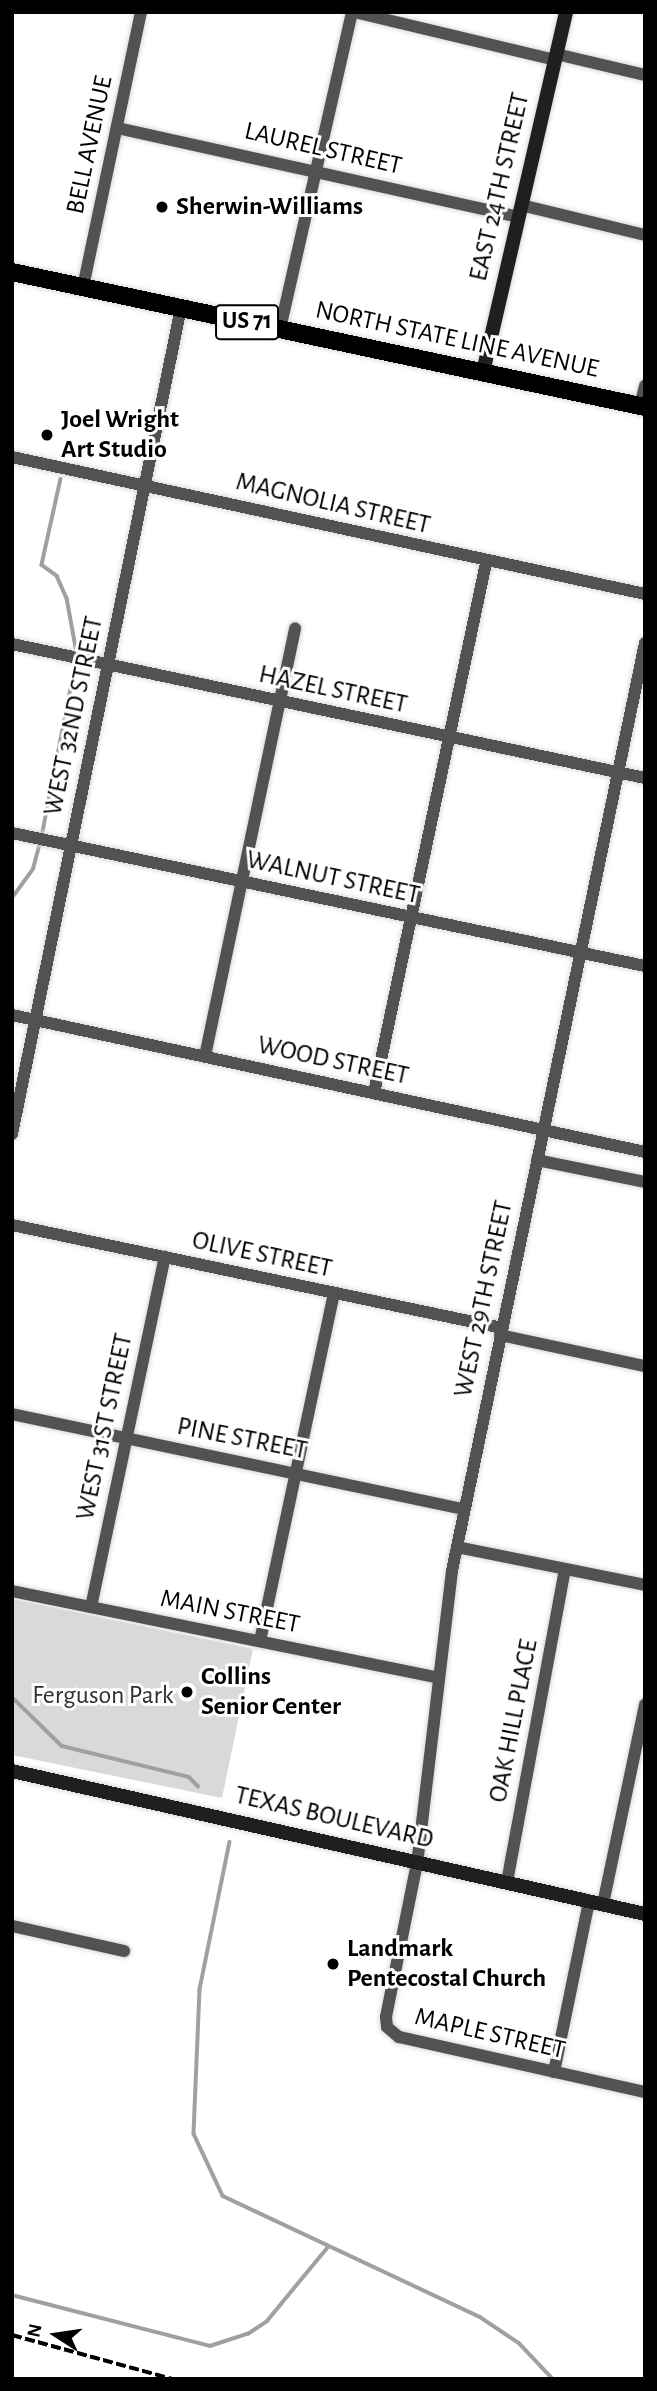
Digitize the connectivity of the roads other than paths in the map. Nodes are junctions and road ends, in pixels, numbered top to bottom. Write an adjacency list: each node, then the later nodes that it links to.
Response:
1 (141, 12): 6 (street, BELL AVENUE)
2 (353, 12): 4 (street); 7 (street)
3 (566, 12): 4 (main road, EAST 24TH STREET)
4 (556, 57): 5 (street); 8 (main road, EAST 24TH STREET)
5 (645, 75)
6 (117, 128): 7 (street, LAUREL STREET); 11 (street, BELL AVENUE)
7 (316, 171): 8 (street, LAUREL STREET); 13 (street)
8 (520, 211): 9 (street, LAUREL STREET); 14 (main road, EAST 24TH STREET)
9 (645, 235)
10 (12, 272): 11 (main road, NORTH STATE LINE AVENUE / US 71)
11 (83, 287): 12 (main road, NORTH STATE LINE AVENUE / US 71)
12 (181, 308): 13 (main road, NORTH STATE LINE AVENUE / US 71); 18 (street, WEST 32ND STREET)
13 (280, 329): 14 (main road, NORTH STATE LINE AVENUE / US 71)
14 (483, 372): 16 (main road, NORTH STATE LINE AVENUE / US 71)
15 (645, 386): 16 (street)
16 (642, 406)
17 (12, 457): 18 (street, MAGNOLIA STREET)
18 (145, 484): 19 (street, MAGNOLIA STREET); 24 (street, WEST 32ND STREET)
19 (486, 563): 20 (street, MAGNOLIA STREET); 26 (street)
20 (645, 594)
21 (295, 628): 25 (street)
22 (645, 643): 27 (street, WEST 29TH STREET)
23 (12, 644): 24 (street, HAZEL STREET)
24 (108, 664): 25 (street, HAZEL STREET); 30 (street, WEST 32ND STREET)
25 (279, 701): 26 (street, HAZEL STREET); 31 (street)
26 (449, 738): 27 (street, HAZEL STREET); 32 (street)
27 (618, 772): 28 (street, HAZEL STREET); 33 (street, WEST 29TH STREET)
28 (645, 778)
29 (12, 833): 30 (street, WALNUT STREET)
30 (71, 846): 31 (street, WALNUT STREET); 36 (street, WEST 32ND STREET)
31 (242, 881): 32 (street, WALNUT STREET); 37 (street)
32 (411, 918): 33 (street, WALNUT STREET); 38 (street)
33 (580, 953): 34 (street, WALNUT STREET); 39 (street, WEST 29TH STREET)
34 (645, 966)
35 (12, 1015): 36 (street, WOOD STREET)
36 (36, 1020): 37 (street, WOOD STREET); 40 (street, WEST 32ND STREET)
37 (205, 1056): 38 (street, WOOD STREET)
38 (374, 1093): 39 (street, WOOD STREET)
39 (543, 1130): 41 (street, WOOD STREET); 42 (street, WEST 29TH STREET)
40 (12, 1134)
41 (645, 1152)
42 (537, 1160): 43 (street); 47 (street, WEST 29TH STREET)
43 (645, 1182)
44 (12, 1225): 45 (street, OLIVE STREET)
45 (165, 1257): 46 (street, OLIVE STREET); 50 (street, WEST 31ST STREET)
46 (334, 1293): 47 (street, OLIVE STREET); 51 (street)
47 (501, 1332): 48 (street, OLIVE STREET); 52 (street, WEST 29TH STREET)
48 (645, 1366)
49 (12, 1415): 50 (street, PINE STREET)
50 (126, 1440): 51 (street, PINE STREET); 57 (street, WEST 31ST STREET)
51 (296, 1472): 52 (street, PINE STREET); 58 (street)
52 (464, 1509): 53 (street, WEST 29TH STREET)
53 (457, 1547): 54 (street); 59 (street, WEST 29TH STREET)
54 (565, 1570): 55 (street); 63 (street, OAK HILL PLACE)
55 (645, 1585)
56 (12, 1591): 57 (street, MAIN STREET)
57 (90, 1607): 58 (street, MAIN STREET)
58 (260, 1640): 59 (street, MAIN STREET)
59 (438, 1678): 62 (street, WEST 29TH STREET)
60 (645, 1704): 64 (street)
61 (12, 1771): 62 (main road, TEXAS BOULEVARD)
62 (417, 1863): 63 (main road, TEXAS BOULEVARD); 68 (street, WEST 29TH STREET)
63 (507, 1882): 64 (main road, TEXAS BOULEVARD)
64 (596, 1903): 65 (main road, TEXAS BOULEVARD); 69 (street)
65 (645, 1914)
66 (12, 1926): 67 (street)
67 (124, 1951)
68 (397, 1969): 69 (street, MAPLE STREET)
69 (554, 2072): 70 (street, MAPLE STREET)
70 (645, 2092)

